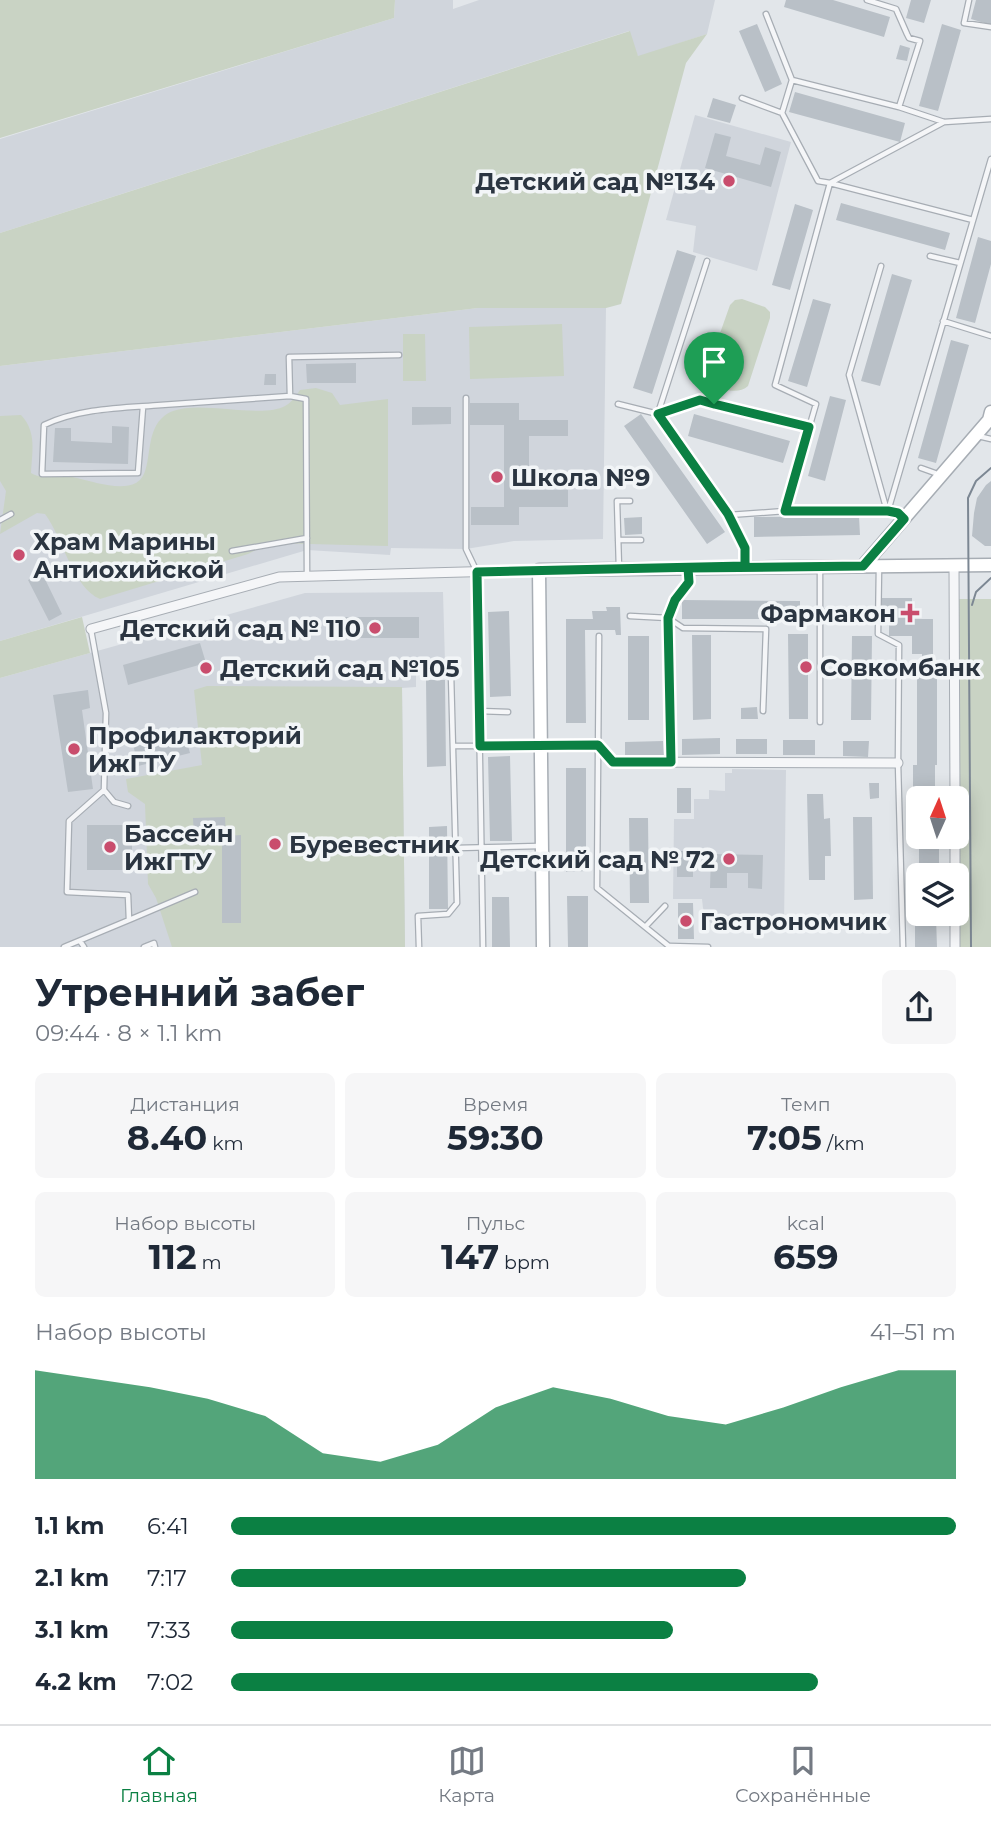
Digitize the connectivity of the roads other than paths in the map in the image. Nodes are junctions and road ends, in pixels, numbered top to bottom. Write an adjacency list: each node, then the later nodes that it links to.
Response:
1 (867, 0): 7 (lane)
2 (970, 0): 4 (lane)
3 (766, 14): 5 (lane)
4 (991, 27)
5 (792, 80): 7 (lane); 8 (lane)
6 (742, 99): 8 (lane)
7 (899, 107): 10 (lane)
8 (782, 113): 12 (lane)
9 (991, 120): 10 (lane)
10 (944, 122): 12 (lane)
11 (991, 159): 13 (lane)
12 (830, 183): 13 (lane); 27 (lane)
13 (973, 220): 16 (lane)
14 (930, 256): 16 (lane)
15 (707, 261): 25 (lane)
16 (960, 263): 18 (lane)
17 (881, 266): 34 (lane)
18 (943, 321): 19 (lane); 34 (lane)
19 (991, 336)
20 (399, 355): 21 (lane)
21 (290, 396): 24 (lane); 39 (lane)
22 (466, 398): 52 (lane)
23 (618, 404): 25 (lane)
24 (143, 407): 24 (lane)
25 (658, 414): 27 (lane); 36 (lane)
26 (990, 417): 28 (main road)
27 (809, 427): 33 (lane)
28 (975, 435): 29 (lane); 31 (main road)
29 (991, 439)
30 (921, 468): 31 (lane)
31 (939, 478): 37 (main road)
32 (630, 501): 40 (lane)
33 (785, 511): 34 (lane); 36 (lane)
34 (888, 511): 37 (lane)
35 (11, 514): 38 (lane)
36 (728, 514): 46 (lane)
37 (904, 519): 47 (main road)
38 (0, 520)
39 (307, 538): 42 (lane); 53 (lane)
40 (618, 540): 41 (lane); 49 (lane)
41 (641, 540)
42 (232, 551)
43 (820, 565): 46 (main road); 47 (main road); 54 (lane)
44 (954, 565): 45 (main road); 48 (main road); 71 (street)
45 (991, 565)
46 (745, 566): 50 (main road)
47 (863, 566): 48 (main road)
48 (879, 566): 55 (lane)
49 (619, 568): 50 (main road); 51 (main road)
50 (688, 568): 57 (lane)
51 (539, 570): 52 (street); 68 (main road)
52 (477, 572): 53 (street); 62 (lane)
53 (307, 576): 58 (street)
54 (820, 612): 55 (lane); 64 (lane)
55 (878, 612): 70 (lane)
56 (630, 616): 57 (lane)
57 (668, 618): 61 (lane); 69 (lane)
58 (91, 629): 72 (lane)
59 (599, 636): 65 (lane)
60 (451, 674): 66 (lane)
61 (763, 711)
62 (479, 712): 63 (lane); 67 (lane)
63 (508, 712)
64 (820, 722)
65 (598, 745): 68 (street); 69 (street); 80 (lane)
66 (453, 746): 67 (lane); 76 (lane)
67 (480, 746): 68 (lane); 75 (lane)
68 (541, 746): 74 (main road)
69 (671, 762): 70 (street)
70 (898, 763): 92 (lane)
71 (955, 786)
72 (104, 790): 73 (lane); 79 (lane)
73 (128, 806)
74 (542, 846): 75 (lane); 90 (main road)
75 (482, 847): 76 (lane); 89 (lane)
76 (456, 848): 88 (lane)
77 (195, 892): 79 (lane)
78 (665, 906): 80 (lane)
79 (130, 920): 82 (lane)
80 (646, 926): 83 (lane)
81 (955, 926): 93 (street)
82 (79, 941): 84 (lane); 85 (lane)
83 (670, 946): 91 (lane)
84 (64, 947)
85 (83, 947)
86 (145, 947): 87 (lane)
87 (155, 947)
88 (419, 947)
89 (484, 947)
90 (543, 947)
91 (708, 947)
92 (903, 947)
93 (955, 947)

